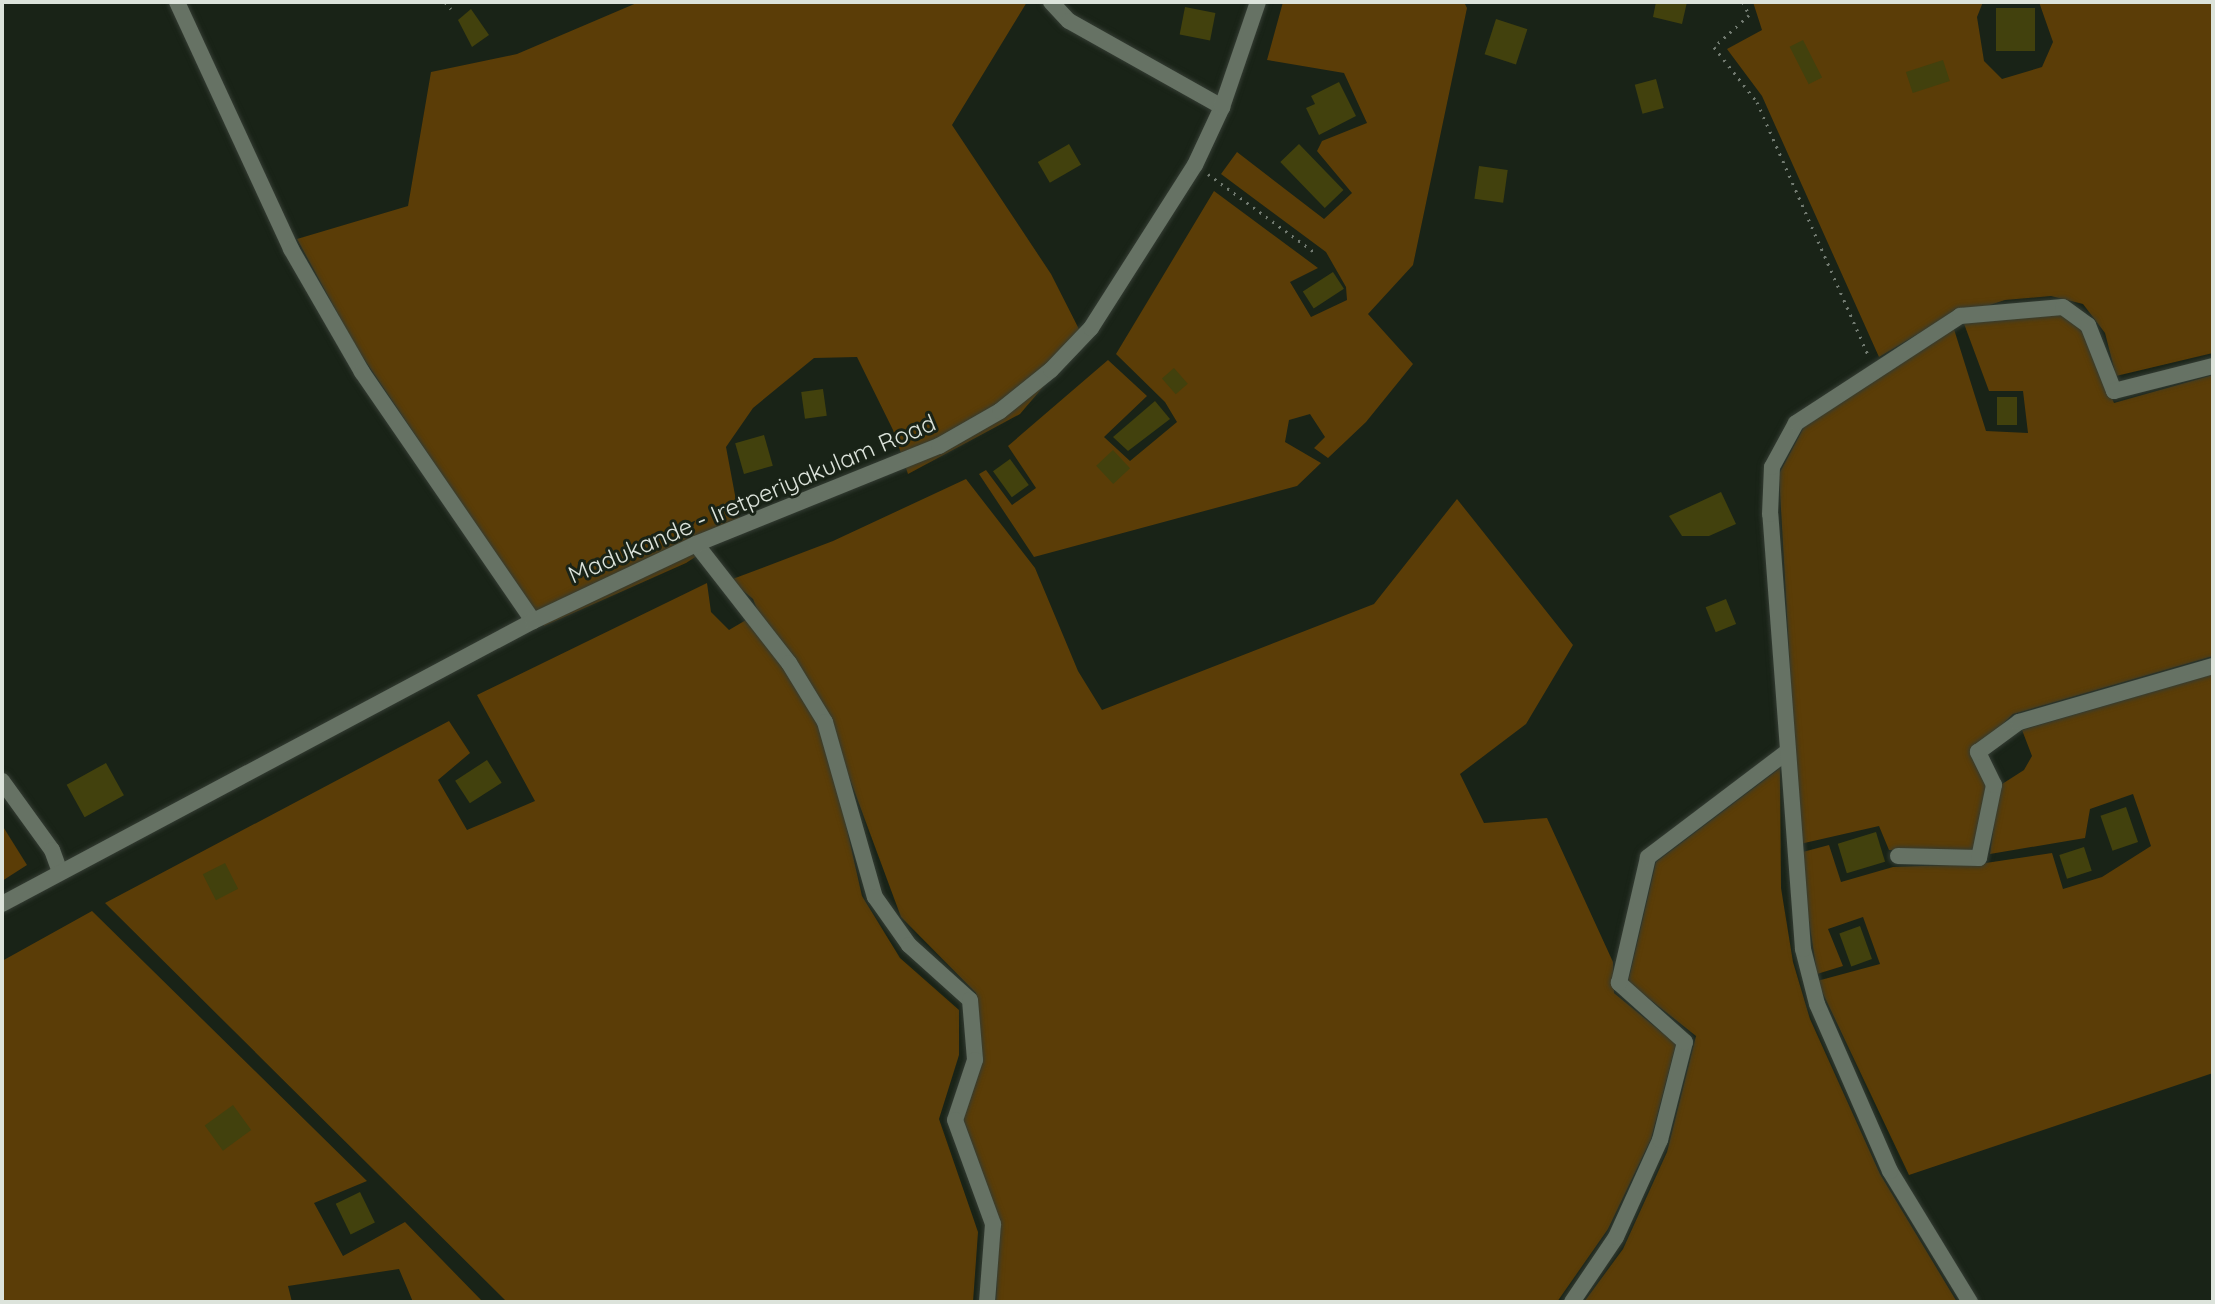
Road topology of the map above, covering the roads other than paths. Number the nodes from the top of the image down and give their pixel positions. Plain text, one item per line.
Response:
1 (177, 2) edge
2 (1051, 2) edge
3 (1258, 2) edge
4 (1222, 107) junction
5 (2213, 366) edge
6 (696, 544) junction
7 (533, 621) junction
8 (2213, 666) edge
9 (1787, 752) junction
10 (2, 781) edge
11 (1898, 856) dead end
12 (60, 872) junction
13 (2, 904) edge
14 (987, 1302) edge
15 (1572, 1302) edge
16 (1970, 1302) edge

1 - 7 street
2 - 4 street
3 - 4 street, Madukande - Iretperiyakulam Road
4 - 6 street, Madukande - Iretperiyakulam Road
5 - 9 street
6 - 7 street, Madukande - Iretperiyakulam Road
6 - 14 street
7 - 12 street, Madukande - Iretperiyakulam Road
8 - 11 street
9 - 15 street
9 - 16 street
10 - 12 street
12 - 13 street, Madukande - Iretperiyakulam Road

